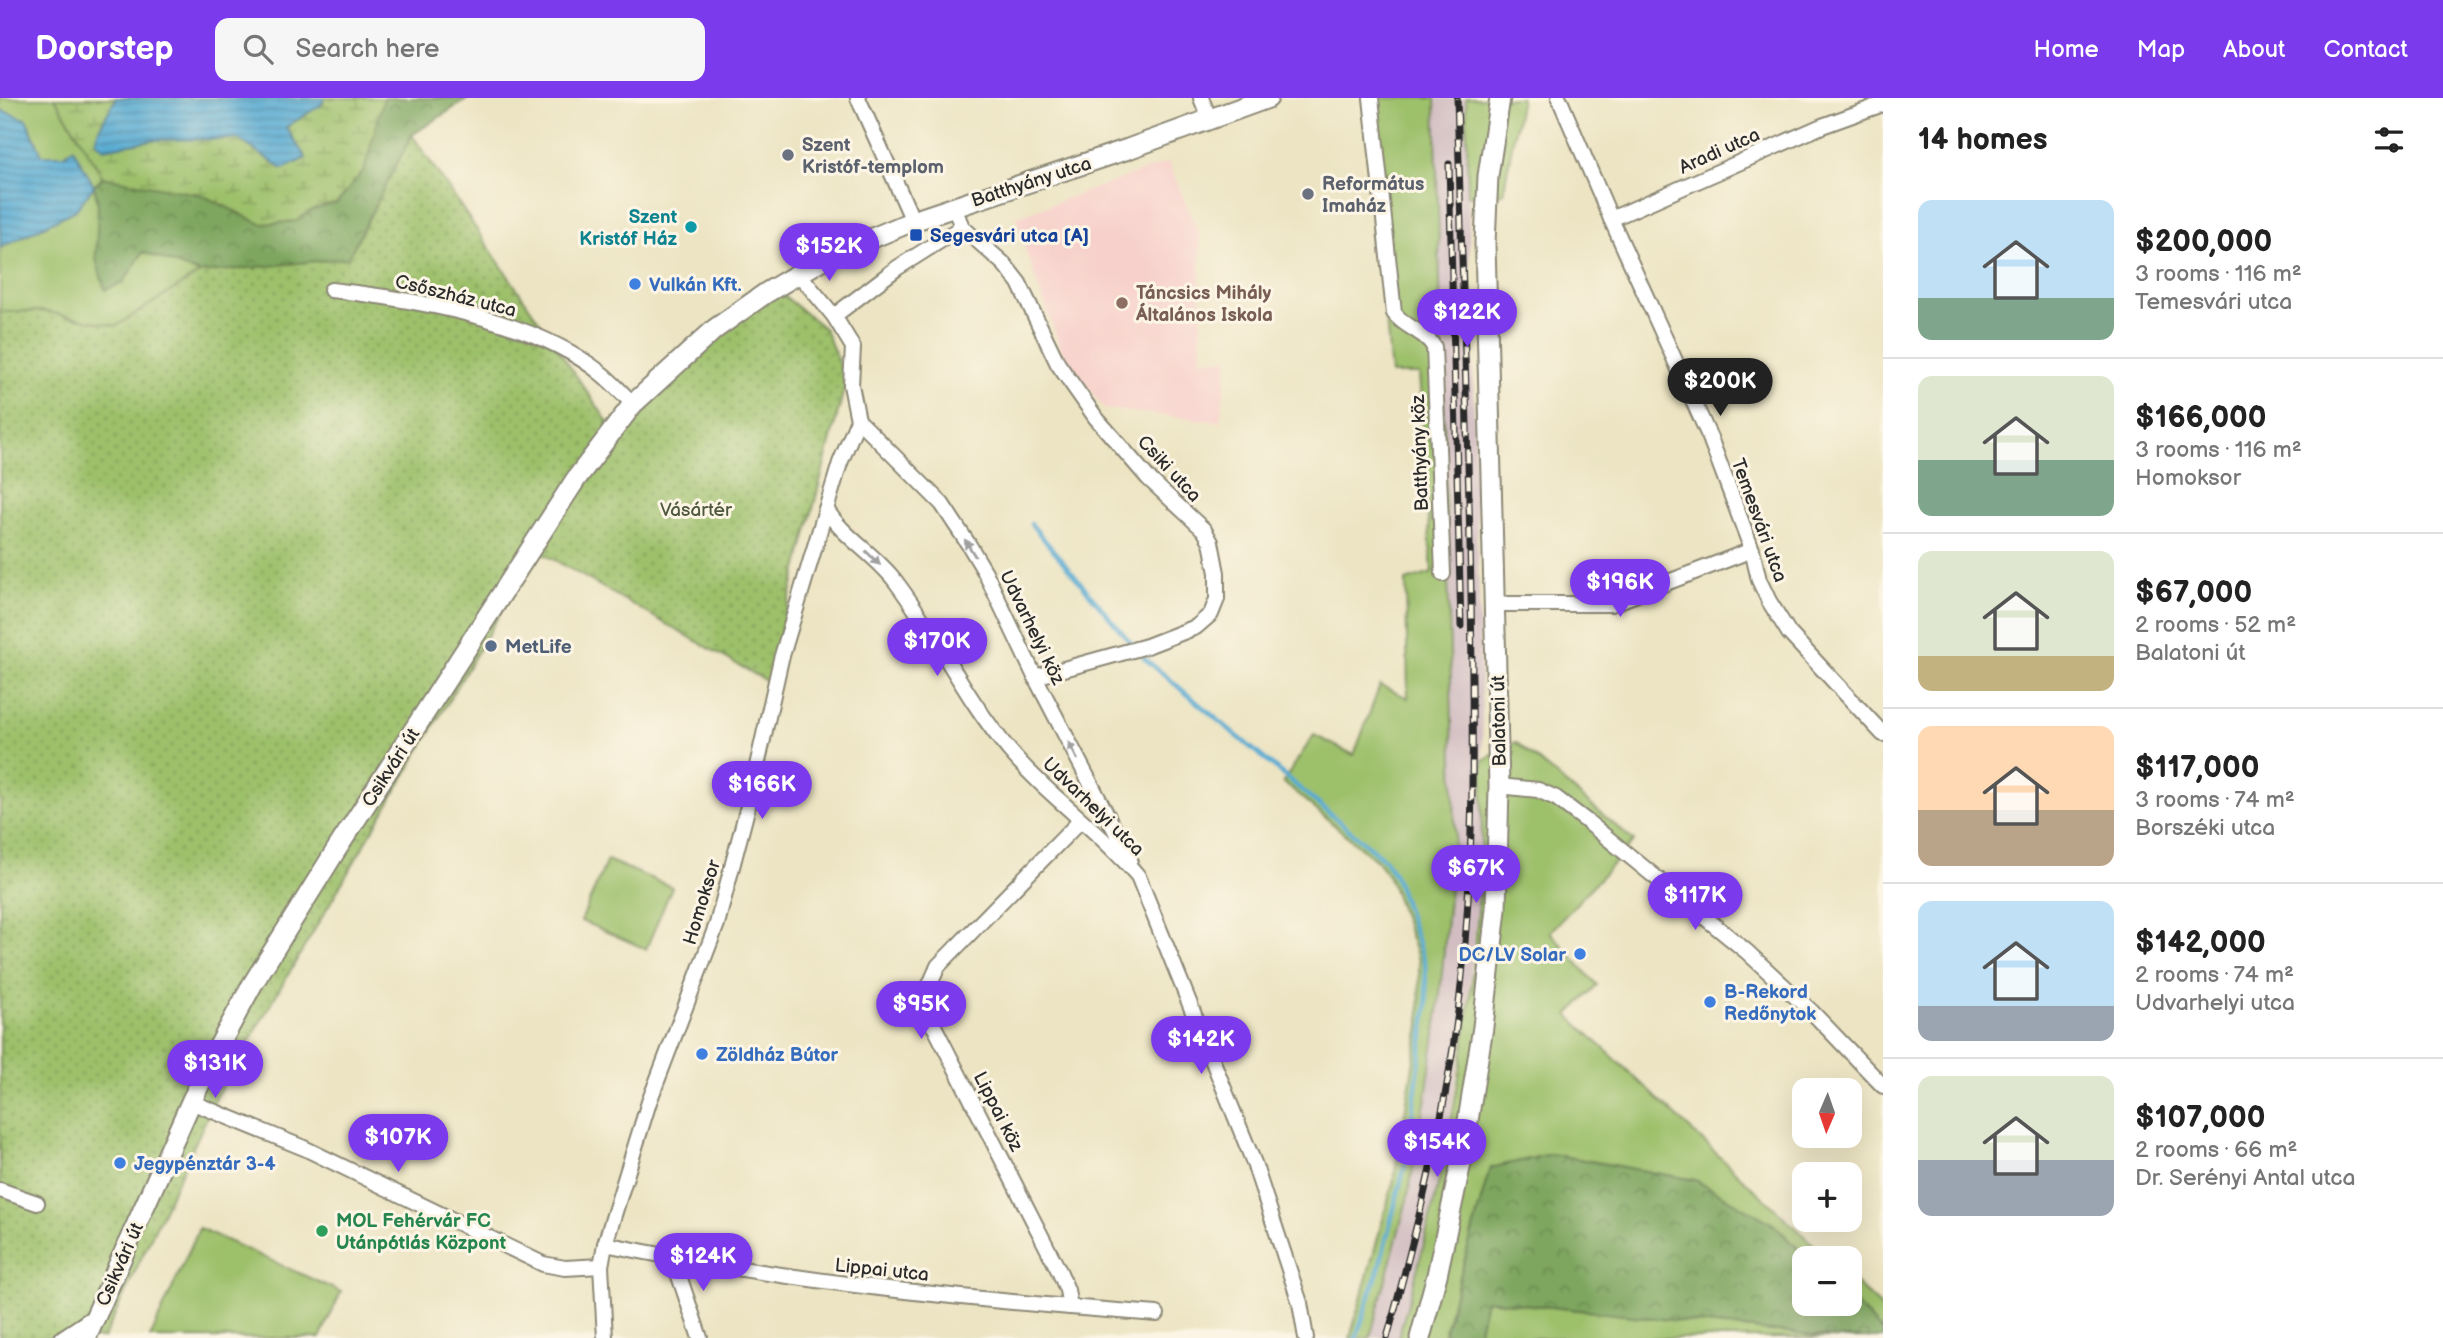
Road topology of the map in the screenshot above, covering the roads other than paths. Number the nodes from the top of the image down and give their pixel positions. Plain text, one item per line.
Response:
1 (858, 98) edge
2 (1201, 98) edge
3 (1268, 98) edge
4 (1371, 98) edge
5 (1500, 98) edge
6 (1559, 98) edge
7 (1883, 104) edge
8 (1210, 120) junction
9 (954, 207) junction
10 (1611, 219) junction
11 (913, 220) junction
12 (962, 228) junction
13 (797, 273) junction
14 (331, 290) dead end
15 (834, 316) junction
16 (633, 404) junction
17 (858, 420) junction
18 (826, 509) junction
19 (1752, 550) junction
20 (1443, 574) dead end
21 (1495, 604) junction
22 (1035, 677) junction
23 (1883, 734) edge
24 (1499, 786) junction
25 (1080, 821) junction
26 (1138, 876) junction
27 (1883, 1086) edge
28 (191, 1102) junction
29 (0, 1190) edge
30 (37, 1203) dead end
31 (605, 1244) junction
32 (673, 1258) junction
33 (601, 1266) junction
34 (1070, 1307) junction
35 (1157, 1314) dead end
36 (96, 1316) junction
37 (62, 1338) edge
38 (86, 1338) edge
39 (605, 1338) edge
40 (700, 1338) edge
41 (1306, 1338) edge
42 (1420, 1338) edge

1 - 11 street
2 - 8 street
3 - 8 street, Batthyány utca
4 - 20 street, Batthyány köz
5 - 21 street, Balatoni út
6 - 10 street, Temesvári utca
7 - 10 street, Aradi utca
8 - 9 street, Batthyány utca
9 - 11 street, Batthyány utca
9 - 12 street, Csiki utca
10 - 19 street, Temesvári utca
11 - 13 street, Batthyány utca
12 - 15 street
12 - 22 street, Csiki utca
13 - 15 street
13 - 16 street, Csikvári út
14 - 16 street, Csőszház utca
15 - 17 street
16 - 28 street, Csikvári út
17 - 18 street, Homoksor
22 -> 17 street, Udvarhelyi köz
18 -> 25 street, Udvarhelyi utca
18 - 31 street, Homoksor
19 - 21 street
19 - 23 street, Temesvári utca
21 - 24 street, Balatoni út
26 -> 22 street, Udvarhelyi köz
24 - 27 street
24 - 42 street, Balatoni út
25 - 26 street, Udvarhelyi utca
25 - 34 street, Lippai köz
26 - 41 street, Udvarhelyi utca
28 - 33 street
28 - 36 street, Csikvári út
29 - 30 street
31 - 32 street, Lippai utca
31 - 33 street, Homoksor
32 - 34 street, Lippai utca
32 - 40 street
33 - 39 street, Homoksor
34 - 35 street, Lippai utca
36 - 37 street
36 - 38 street, Csikvári út

